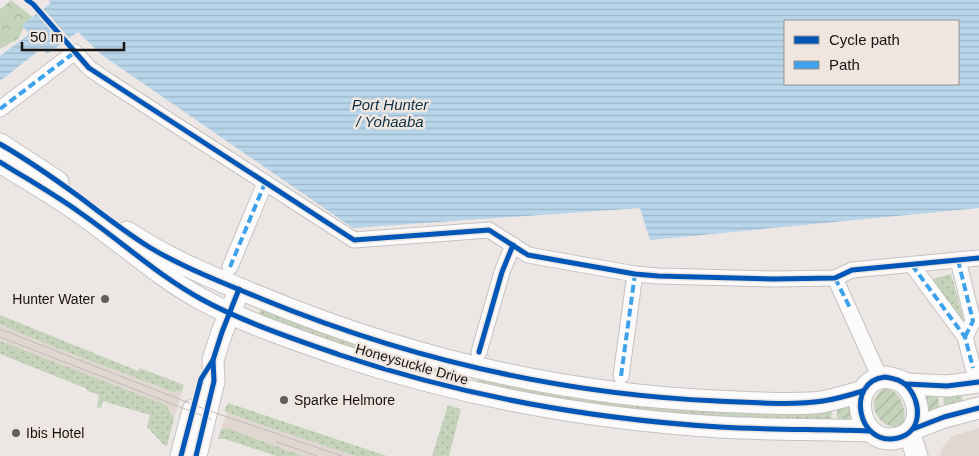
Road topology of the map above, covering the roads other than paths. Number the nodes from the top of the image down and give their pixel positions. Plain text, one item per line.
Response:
1 (0, 109) edge
2 (0, 144) edge
3 (0, 162) edge
4 (265, 183) junction
5 (512, 245) junction
6 (979, 258) edge
7 (958, 260) junction
8 (912, 265) junction
9 (230, 267) dead end
10 (635, 274) junction
11 (836, 278) junction
12 (239, 289) junction
13 (229, 312) junction
14 (965, 337) junction
15 (479, 352) dead end
16 (213, 360) junction
17 (976, 375) edge
18 (622, 376) dead end
19 (872, 384) junction
20 (906, 384) junction
21 (979, 408) edge
22 (911, 431) junction
23 (875, 434) junction
24 (181, 456) edge
25 (196, 456) edge
26 (895, 456) edge
27 (917, 456) edge

1 - 4 street
2 - 12 main road, Honeysuckle Drive
3 - 13 main road, Honeysuckle Drive
4 - 5 street
4 - 9 street
5 - 10 street
5 - 15 street
6 - 7 street
7 - 8 street
7 - 14 street
8 - 11 street
8 - 14 street
10 - 11 street
10 - 18 street
11 - 19 street
12 - 13 main road
12 - 19 main road, Honeysuckle Drive
13 - 16 main road
13 - 23 main road, Honeysuckle Drive
14 - 17 street
16 - 24 main road
16 - 25 main road
17 - 20 main road
19 - 20 main road
19 - 23 main road
20 - 22 main road
21 - 22 main road
22 - 23 main road
22 - 27 main road
23 - 26 main road

